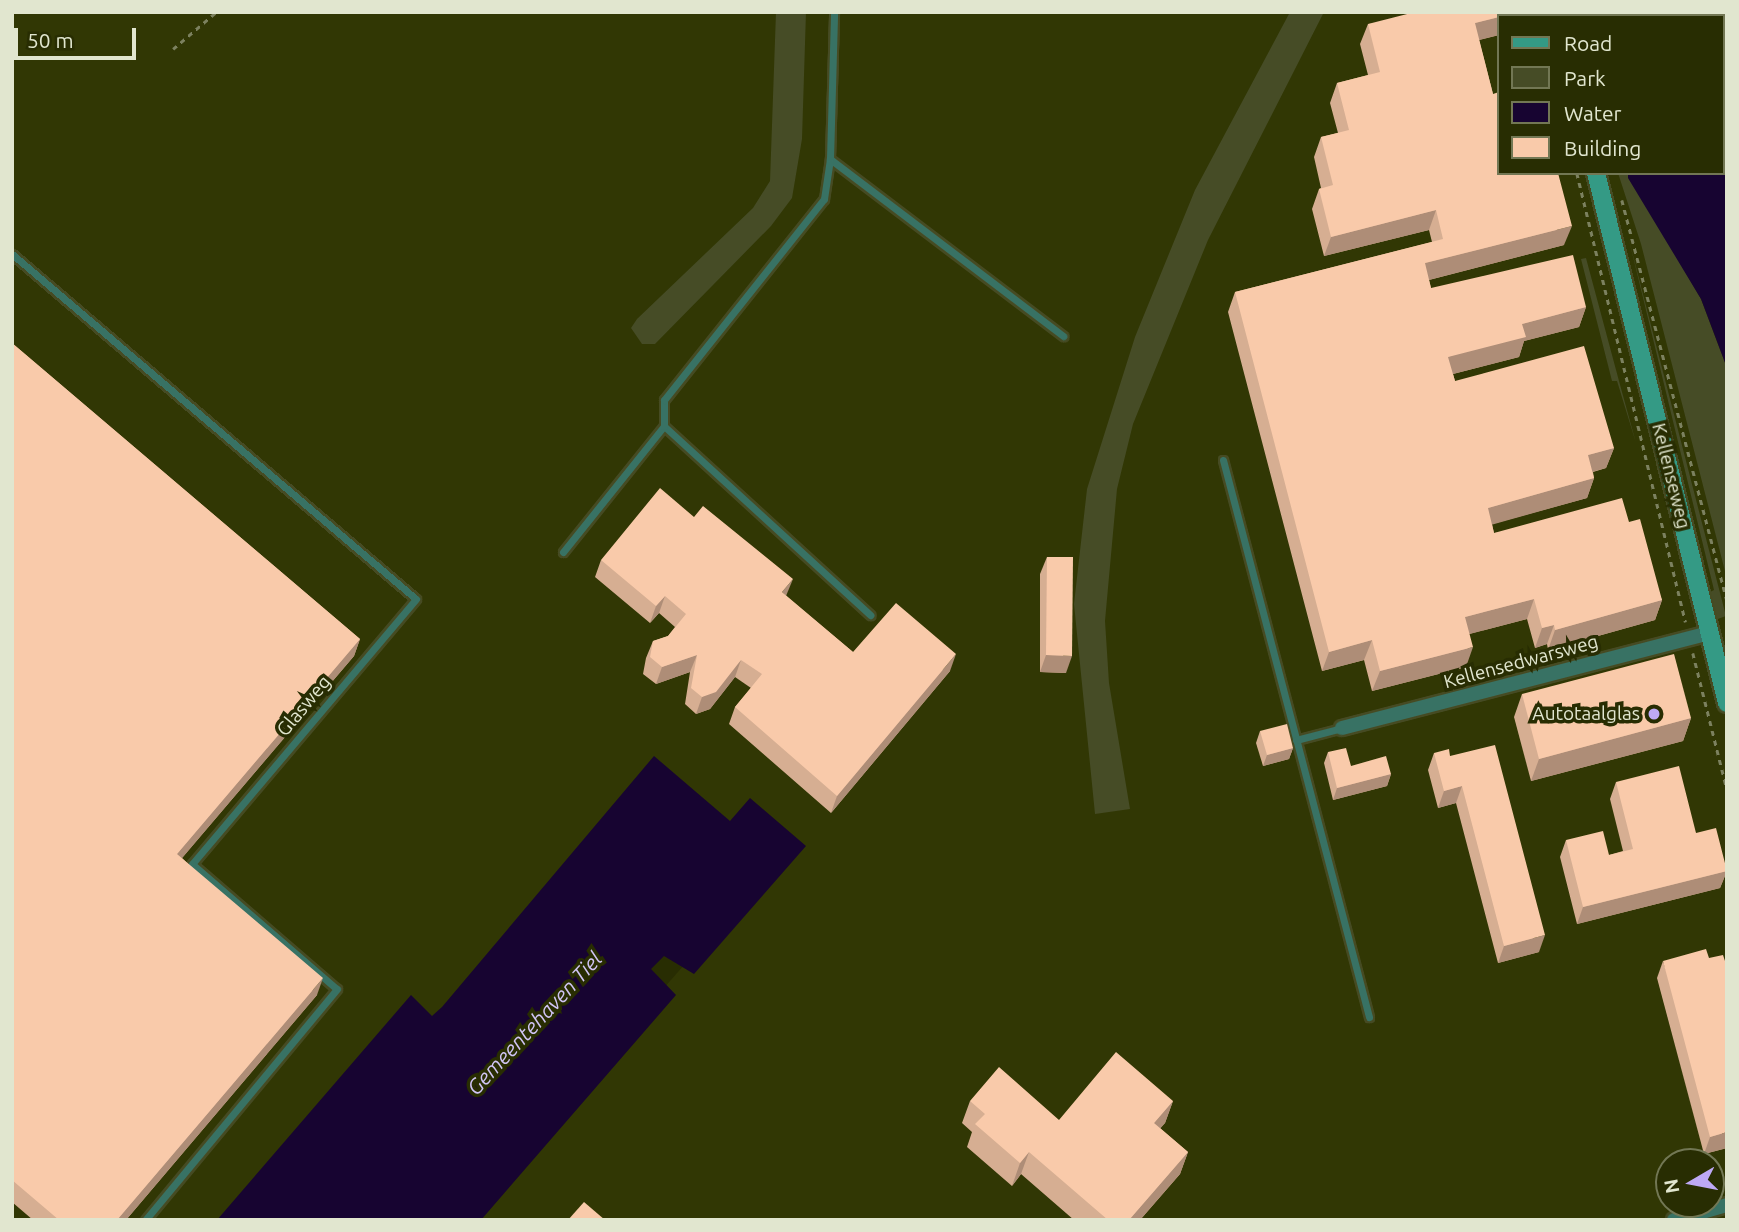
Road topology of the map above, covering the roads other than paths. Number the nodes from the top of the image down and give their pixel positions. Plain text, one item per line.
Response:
1 (834, 12) edge
2 (830, 159) junction
3 (1596, 175) edge
4 (12, 254) edge
5 (1063, 336) dead end
6 (664, 426) junction
7 (1223, 460) dead end
8 (563, 552) dead end
9 (870, 615) dead end
10 (1710, 633) junction
11 (1727, 703) edge
12 (1342, 728) joint
13 (1296, 740) junction
14 (1369, 1017) dead end
15 (1727, 1205) edge
16 (145, 1220) edge
17 (1674, 1220) edge

1 - 2 lane
2 - 5 lane
2 - 6 lane
3 - 10 main road, Kellenseweg
4 - 16 lane, Glasweg
6 - 8 lane
6 - 9 lane
7 - 13 lane
10 - 11 main road, Kellenseweg
10 - 12 street, Kellensedwarsweg
12 - 13 lane
13 - 14 lane
15 - 17 street

